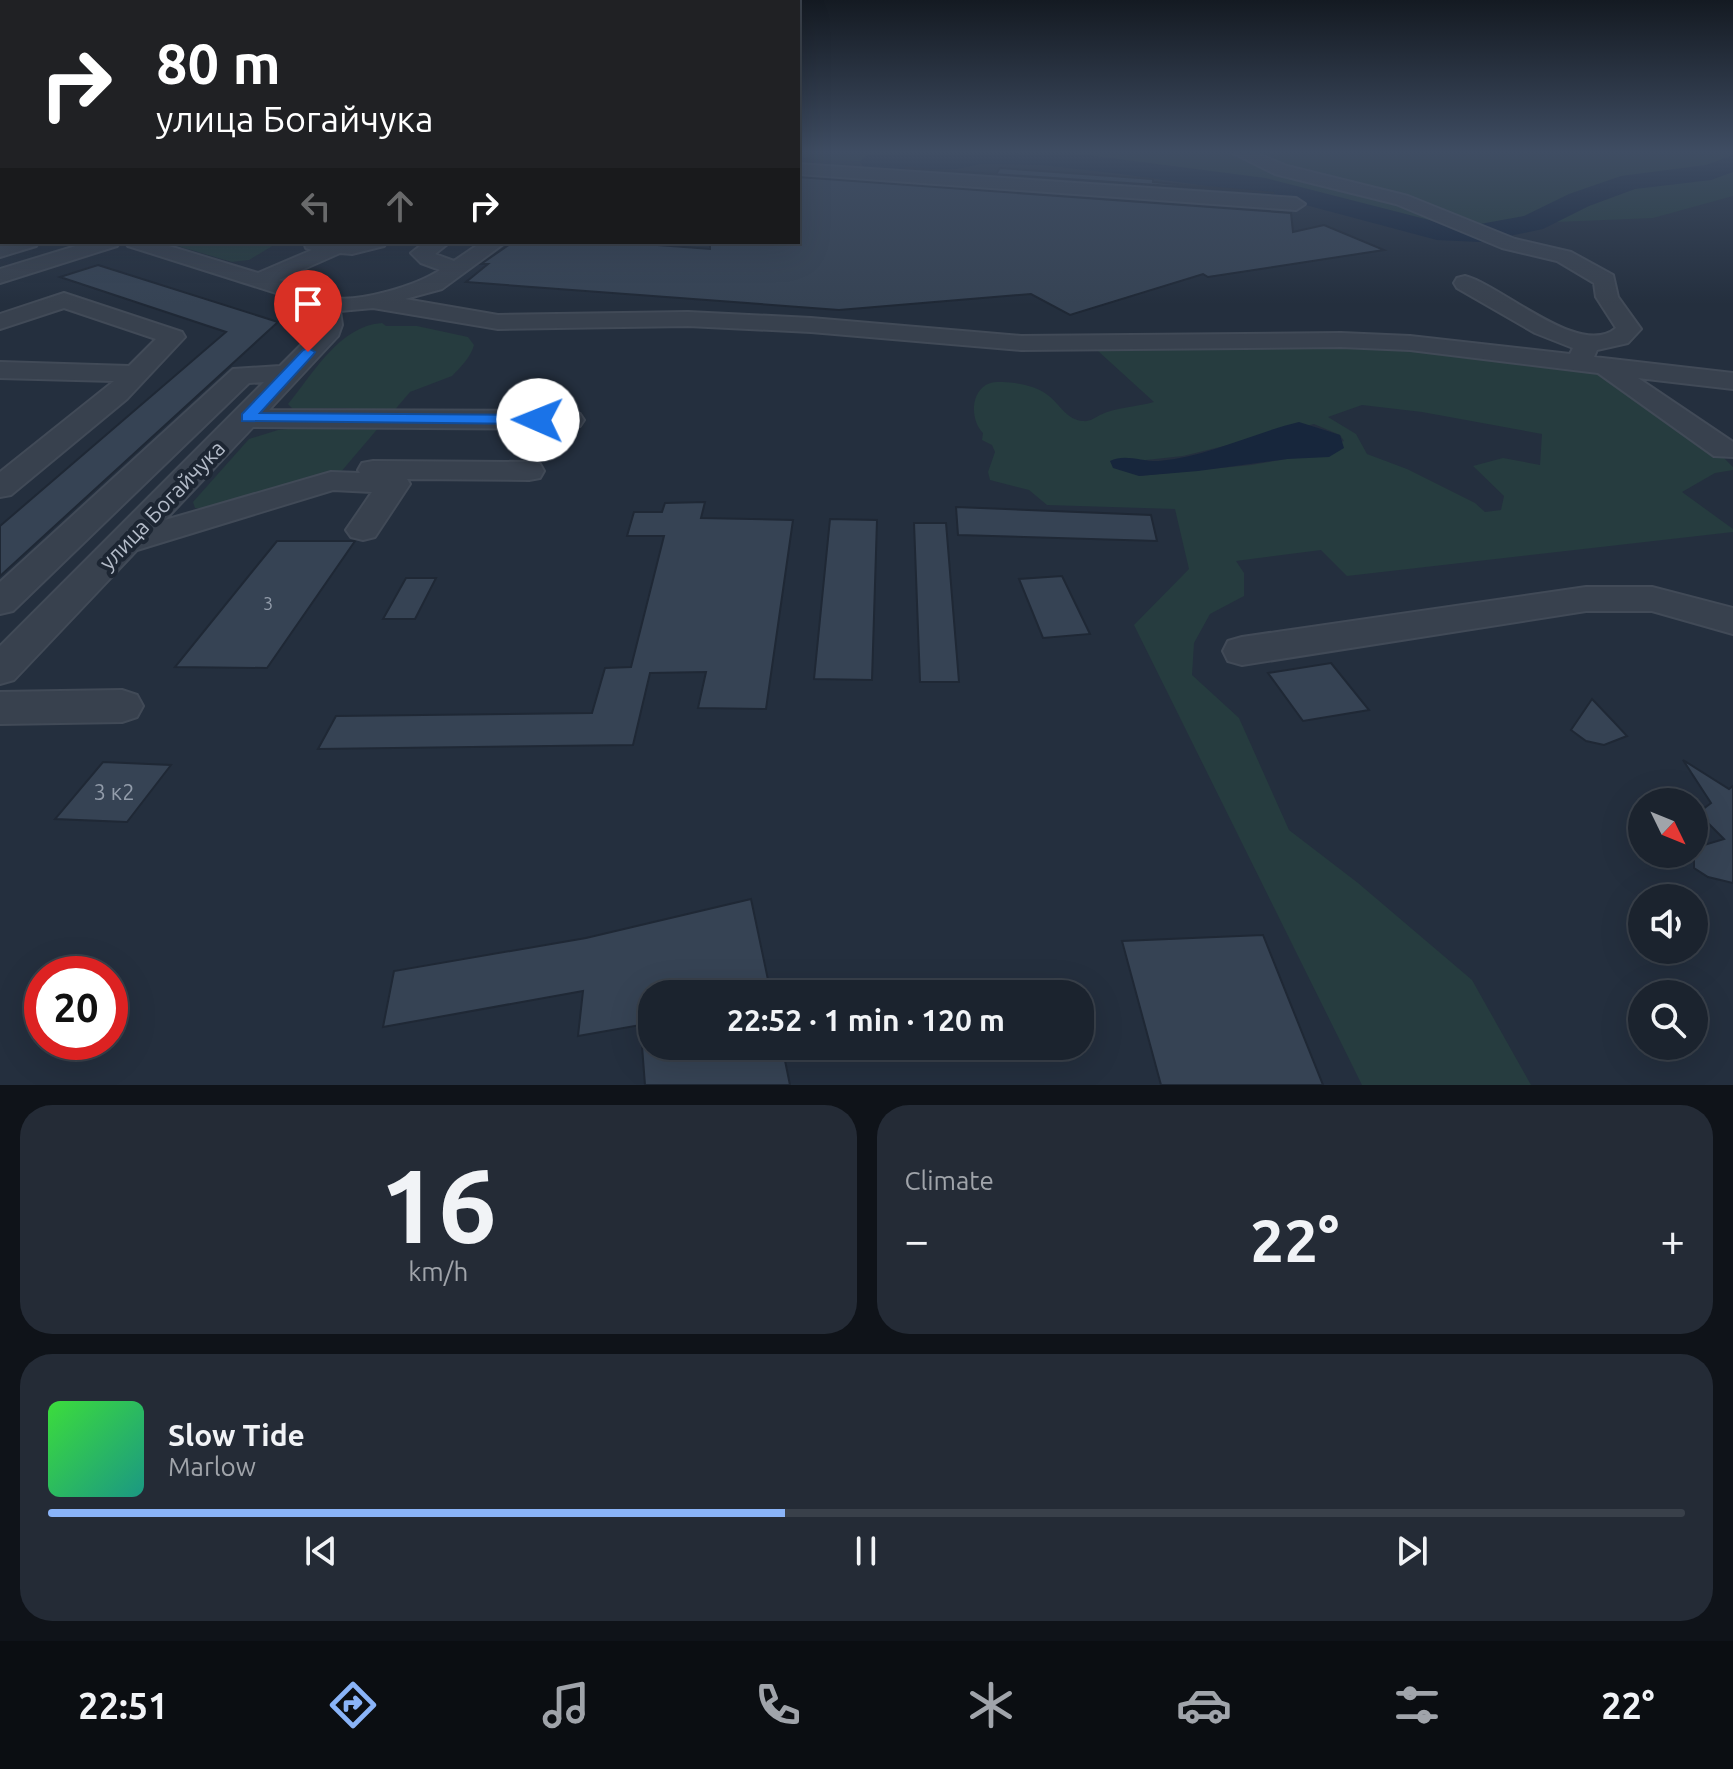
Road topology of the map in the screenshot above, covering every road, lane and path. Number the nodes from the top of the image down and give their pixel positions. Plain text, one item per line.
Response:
1 (1277, 203) edge
2 (1408, 203) edge
3 (1296, 204) dead end
4 (23, 244) edge
5 (104, 244) edge
6 (141, 244) edge
7 (297, 244) edge
8 (313, 244) edge
9 (373, 244) edge
10 (437, 244) edge
11 (493, 244) edge
12 (334, 248) junction
13 (0, 251) edge
14 (459, 269) junction
15 (229, 271) junction
16 (0, 276) edge
17 (260, 280) junction
18 (1465, 283) dead end
19 (373, 301) junction
20 (327, 305) junction
21 (0, 322) edge
22 (1590, 358) junction
23 (0, 370) edge
24 (134, 374) junction
25 (288, 374) junction
26 (1733, 381) edge
27 (247, 418) junction
28 (570, 420) dead end
29 (403, 430) junction
30 (1725, 450) dead end
31 (533, 457) dead end
32 (0, 488) edge
33 (363, 530) dead end
34 (126, 543) junction
35 (0, 602) edge
36 (1733, 621) edge
37 (1242, 651) dead end
38 (0, 670) edge
39 (122, 706) dead end
40 (0, 708) edge

1 - 3 street
2 - 22 street
4 - 13 street
5 - 16 street
6 - 15 street
7 - 15 street
8 - 12 street
9 - 12 street
10 - 14 street
11 - 14 street
12 - 17 street
14 - 19 street
15 - 17 street
17 - 20 street
18 - 22 street
19 - 20 street
19 - 22 street
20 - 25 street, улица Богайчука
21 - 24 street
22 - 26 street
22 - 30 street
23 - 24 street
24 - 32 street
25 - 27 street, улица Богайчука
25 - 35 street
27 - 29 street
27 - 34 street, улица Богайчука
28 - 29 street
29 - 31 street
33 - 34 street
34 - 38 street, улица Богайчука
36 - 37 street
39 - 40 street

